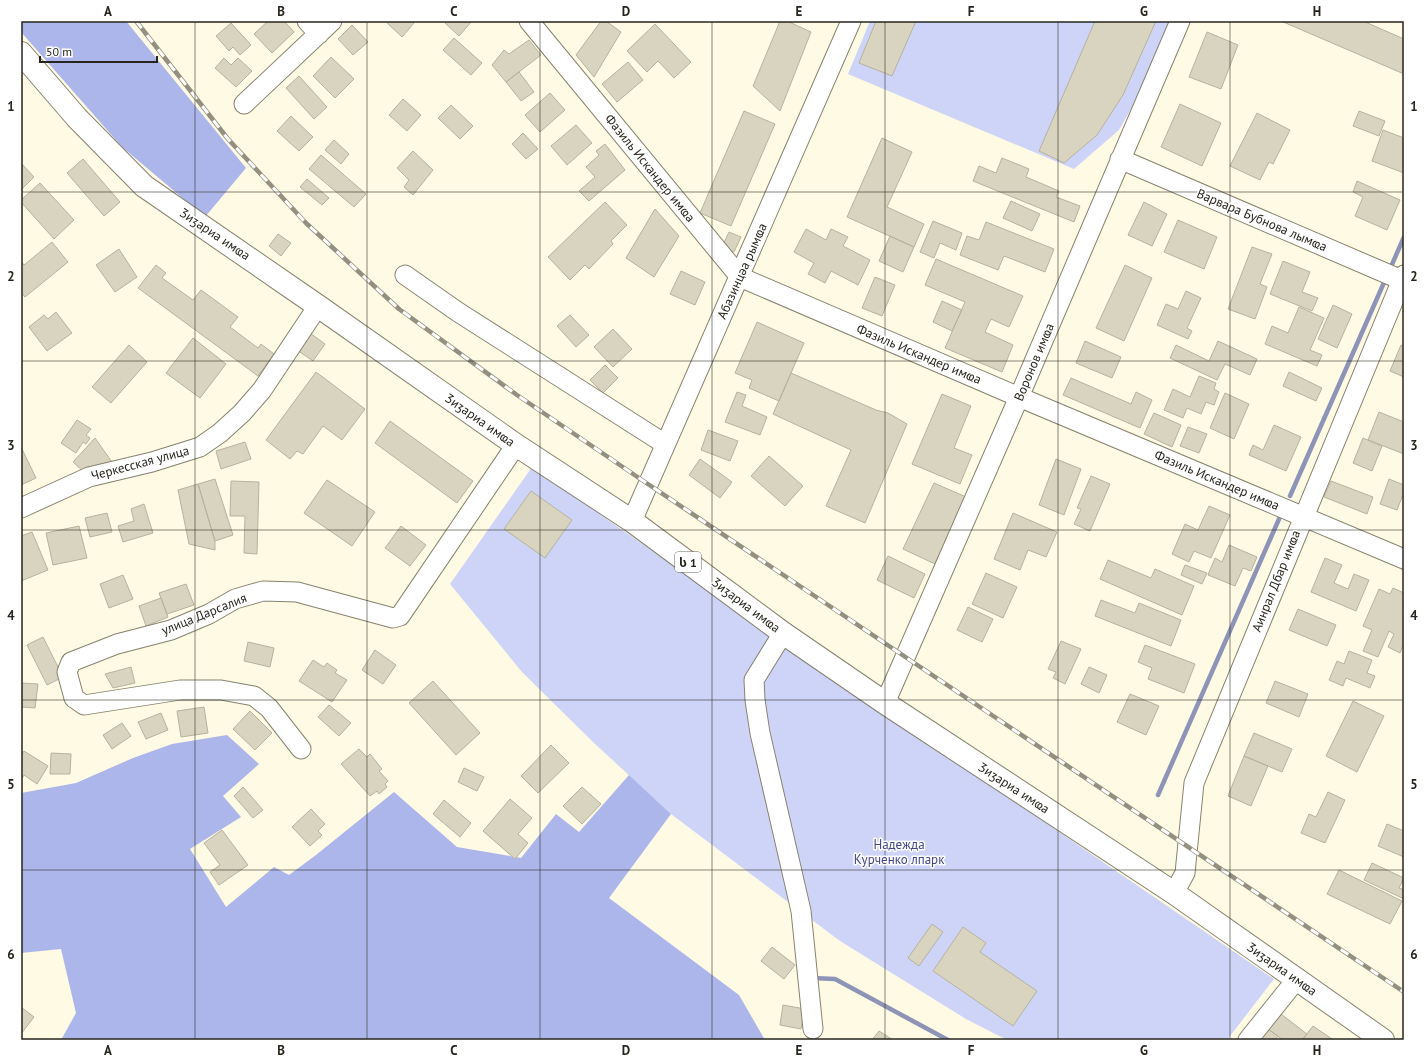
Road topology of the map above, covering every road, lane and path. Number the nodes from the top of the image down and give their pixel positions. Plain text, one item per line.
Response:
1 (332, 21) edge
2 (529, 21) edge
3 (852, 21) edge
4 (1180, 21) edge
5 (313, 28) edge
6 (21, 53) edge
7 (244, 104) dead end
8 (1120, 159) junction
9 (406, 275) dead end
10 (740, 277) junction
11 (1403, 278) edge
12 (318, 306) junction
13 (1019, 398) junction
14 (665, 444) junction
15 (516, 445) junction
16 (21, 508) edge
17 (1303, 515) junction
18 (632, 521) junction
19 (1404, 559) edge
20 (783, 633) junction
21 (885, 703) junction
22 (301, 749) dead end
23 (1174, 893) junction
24 (1296, 980) junction
25 (813, 1028) dead end
26 (1248, 1040) edge
27 (1383, 1040) edge

1 - 5 street
2 - 10 street, Фазиль Искандер имҩа
3 - 10 street, Абазинцәа рымҩа
4 - 8 street, Воронов имҩа
5 - 7 street
6 - 12 highway, Ӡиӡариа имҩа / ს 1
8 - 11 street, Варвара Бубнова лымҩа
8 - 13 street, Воронов имҩа
9 - 14 street
10 - 13 street, Фазиль Искандер имҩа
10 - 14 street, Абазинцәа рымҩа
11 - 17 street, Аинрал Дбар имҩа
12 - 15 highway, Ӡиӡариа имҩа / ს 1
12 - 16 street, Черкесская улица
13 - 17 street, Фазиль Искандер имҩа
13 - 21 street, Воронов имҩа
14 - 18 street, Абазинцәа рымҩа
15 - 18 highway, Ӡиӡариа имҩа / ს 1
15 - 22 street, улица Дарсалия
17 - 19 street, Фазиль Искандер имҩа
17 - 23 street, Аинрал Дбар имҩа
18 - 20 highway, Ӡиӡариа имҩа / ს 1
20 - 21 highway, Ӡиӡариа имҩа / ს 1
20 - 25 street
21 - 23 highway, Ӡиӡариа имҩа / ს 1
23 - 24 highway, Ӡиӡариа имҩа / ს 1
24 - 26 street
24 - 27 highway, Ӡиӡариа имҩа / ს 1

